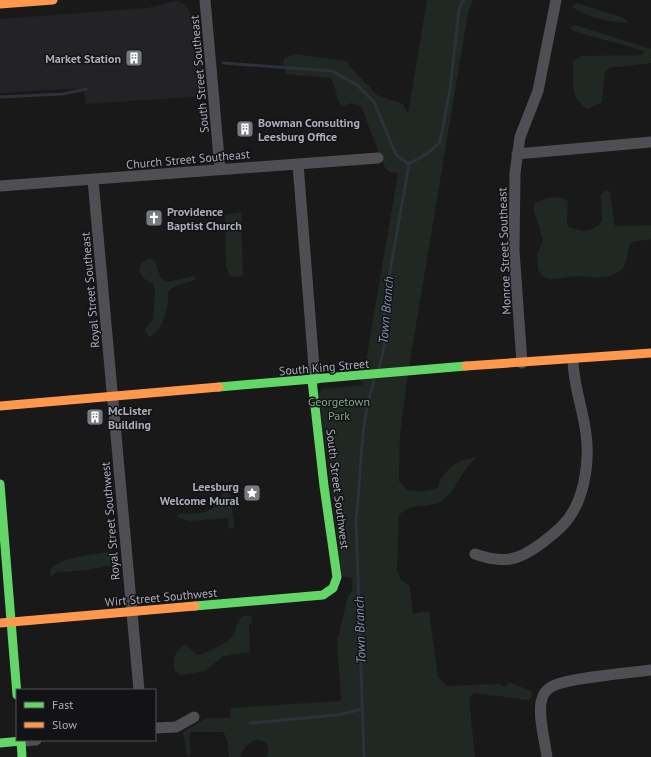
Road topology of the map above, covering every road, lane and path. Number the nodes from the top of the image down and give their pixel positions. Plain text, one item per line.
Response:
1 (52, 0) edge
2 (205, 0) edge
3 (556, 0) edge
4 (0, 4) edge
5 (651, 142) edge
6 (517, 154) junction
7 (378, 158) dead end
8 (298, 164) junction
9 (220, 169) junction
10 (93, 180) junction
11 (0, 186) edge
12 (651, 353) edge
13 (573, 359) junction
14 (522, 362) junction
15 (313, 380) junction
16 (112, 397) junction
17 (0, 406) edge
18 (0, 484) edge
19 (475, 554) dead end
20 (323, 595) joint
21 (131, 612) junction
22 (11, 623) junction
23 (0, 624) edge
24 (651, 670) edge
25 (16, 689) edge
26 (139, 689) edge
27 (194, 717) dead end
28 (156, 728) edge
29 (21, 741) edge
30 (0, 743) edge
31 (22, 757) edge
32 (547, 757) edge

1 - 4 main road
2 - 9 street, South Street Southeast
3 - 6 street, Monroe Street Southeast
5 - 6 street
6 - 14 street, Monroe Street Southeast
7 - 8 street, Church Street Southeast
8 - 9 street, Church Street Southeast
8 - 15 street, South Street Southwest
9 - 10 street, Church Street Southeast
10 - 11 street, Church Street Southeast
10 - 16 street, Royal Street Southeast
12 - 13 main road, South King Street
13 - 14 main road, South King Street
13 - 19 street
14 - 15 main road, South King Street
15 - 16 main road, South King Street
15 - 20 main road, South Street Southwest
16 - 17 main road, South King Street
16 - 21 street, Royal Street Southwest
18 - 22 main road
20 - 21 main road, Wirt Street Southwest
21 - 22 main road, Wirt Street Southwest
21 - 26 street, Royal Street Southwest
22 - 23 main road, Wirt Street Southwest
22 - 25 main road
24 - 32 street
27 - 28 street
29 - 30 main road
29 - 31 main road

